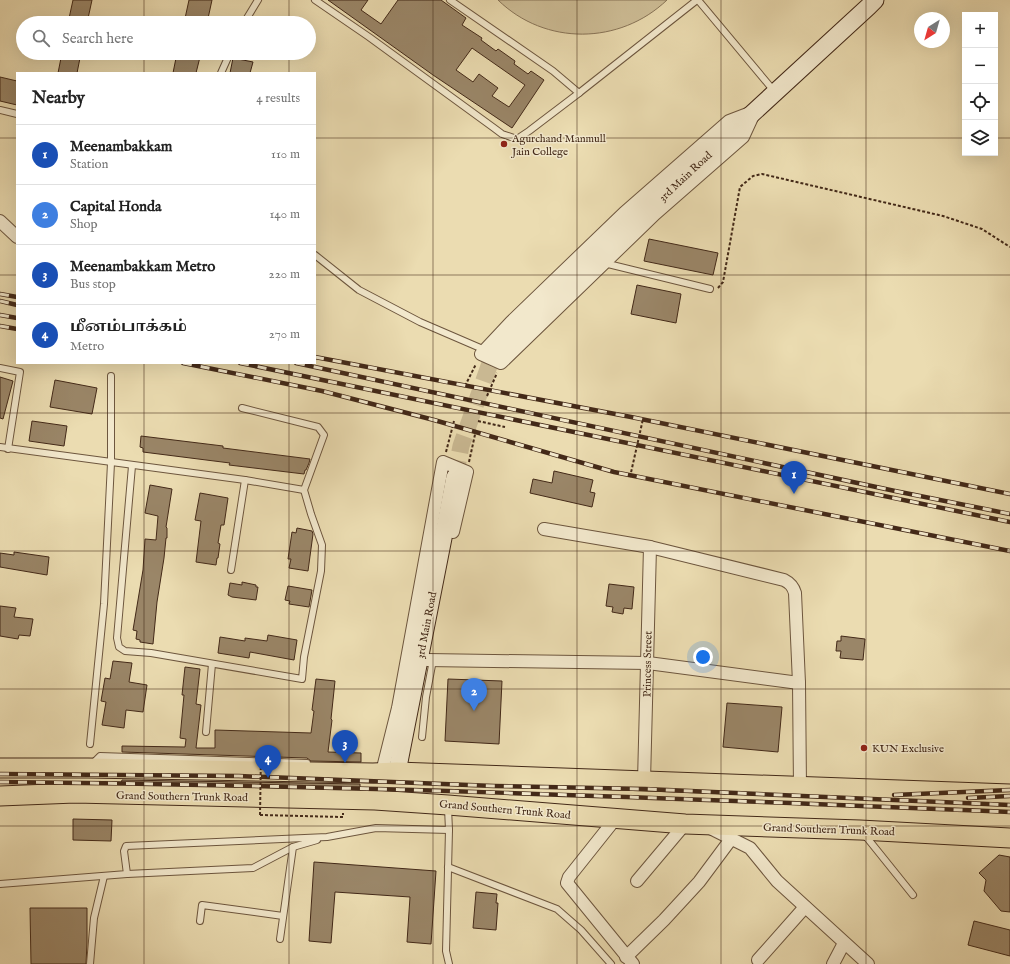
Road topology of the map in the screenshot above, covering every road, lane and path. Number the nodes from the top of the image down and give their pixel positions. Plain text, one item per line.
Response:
1 (258, 0) edge
2 (315, 0) edge
3 (450, 0) edge
4 (698, 0) edge
5 (868, 2) edge
6 (248, 16) edge
7 (227, 60) edge
8 (221, 72) edge
9 (775, 92) junction
10 (580, 93) junction
11 (0, 110) edge
12 (755, 111) junction
13 (16, 114) edge
14 (0, 221) edge
15 (16, 236) edge
16 (1010, 247) edge
17 (316, 256) edge
18 (604, 263) junction
19 (710, 289) joint
20 (491, 355) junction
21 (0, 368) edge
22 (111, 376) dead end
23 (465, 386) dead end
24 (487, 396) dead end
25 (242, 408) dead end
26 (644, 419) dead end
27 (454, 421) dead end
28 (478, 422) dead end
29 (506, 427) dead end
30 (476, 430) dead end
31 (0, 447) edge
32 (8, 448) junction
33 (444, 460) junction
34 (112, 463) junction
35 (132, 466) junction
36 (463, 472) junction
37 (630, 477) dead end
38 (244, 480) junction
39 (304, 490) junction
40 (544, 529) dead end
41 (650, 547) junction
42 (231, 570) dead end
43 (430, 660) junction
44 (212, 664) junction
45 (648, 664) junction
46 (800, 683) junction
47 (206, 732) dead end
48 (422, 737) dead end
49 (90, 744) dead end
50 (261, 753) dead end
51 (316, 763) dead end
52 (354, 765) dead end
53 (0, 768) edge
54 (88, 768) junction
55 (389, 772) junction
56 (644, 781) junction
57 (800, 787) junction
58 (75, 793) junction
59 (1010, 794) edge
60 (0, 796) edge
61 (113, 801) dead end
62 (448, 804) junction
63 (343, 817) dead end
64 (616, 818) junction
65 (686, 824) junction
66 (704, 824) junction
67 (449, 830) junction
68 (860, 830) junction
69 (327, 837) junction
70 (1010, 838) edge
71 (731, 839) junction
72 (293, 847) junction
73 (448, 867) junction
74 (127, 874) junction
75 (104, 876) junction
76 (637, 881) dead end
77 (0, 884) edge
78 (912, 894) dead end
79 (805, 907) junction
80 (283, 916) junction
81 (200, 921) dead end
82 (280, 939) dead end
83 (844, 943) junction
84 (630, 960) edge
85 (758, 960) dead end
86 (90, 964) edge
87 (449, 964) edge
88 (611, 964) edge
89 (833, 964) edge
90 (868, 964) edge

1 - 6 lane
2 - 10 lane
3 - 10 lane
4 - 9 lane
4 - 10 lane
5 - 9 street, 3rd Main Road
7 - 8 lane
9 - 12 street, 3rd Main Road
11 - 13 lane
12 - 18 street
12 - 20 street, 3rd Main Road
14 - 15 street
16 - 19 path
17 - 20 lane
18 - 19 lane
18 - 20 street
20 - 23 path
20 - 24 path
21 - 32 lane
22 - 34 lane
25 - 39 lane
26 - 37 path, bridge
27 - 33 path
28 - 29 path
30 - 36 path
31 - 32 lane
32 - 34 lane
33 - 36 street
33 - 55 street
34 - 35 lane
34 - 49 lane
35 - 38 lane
35 - 44 lane
36 - 43 street
36 - 55 street, 3rd Main Road
38 - 39 lane
38 - 42 lane
39 - 44 lane
40 - 41 street
41 - 45 street, Princess Street
41 - 46 street
43 - 45 street
43 - 48 lane
43 - 55 street
44 - 47 lane
45 - 46 street
45 - 56 street, Princess Street
46 - 57 street
50 - 63 path, bridge
51 - 54 lane
52 - 55 lane
53 - 54 main road
54 - 55 main road
55 - 56 main road
56 - 57 main road
57 - 59 main road
58 - 60 main road, Grand Southern Trunk Road
58 - 61 lane
58 - 62 main road, Grand Southern Trunk Road
62 - 64 main road, Grand Southern Trunk Road
62 - 67 lane
64 - 65 main road, Grand Southern Trunk Road
64 - 84 street
65 - 66 main road, Grand Southern Trunk Road
65 - 76 street
66 - 68 main road, Grand Southern Trunk Road
66 - 71 street
67 - 69 lane
67 - 73 lane
68 - 70 main road, Grand Southern Trunk Road
68 - 78 lane
69 - 72 lane
69 - 74 lane
71 - 79 street
71 - 84 street
72 - 74 lane
72 - 80 lane
73 - 87 lane
73 - 88 lane
74 - 75 lane
75 - 77 lane
75 - 86 lane
79 - 83 street
79 - 85 street
80 - 81 lane
80 - 82 lane
83 - 89 street
83 - 90 street

